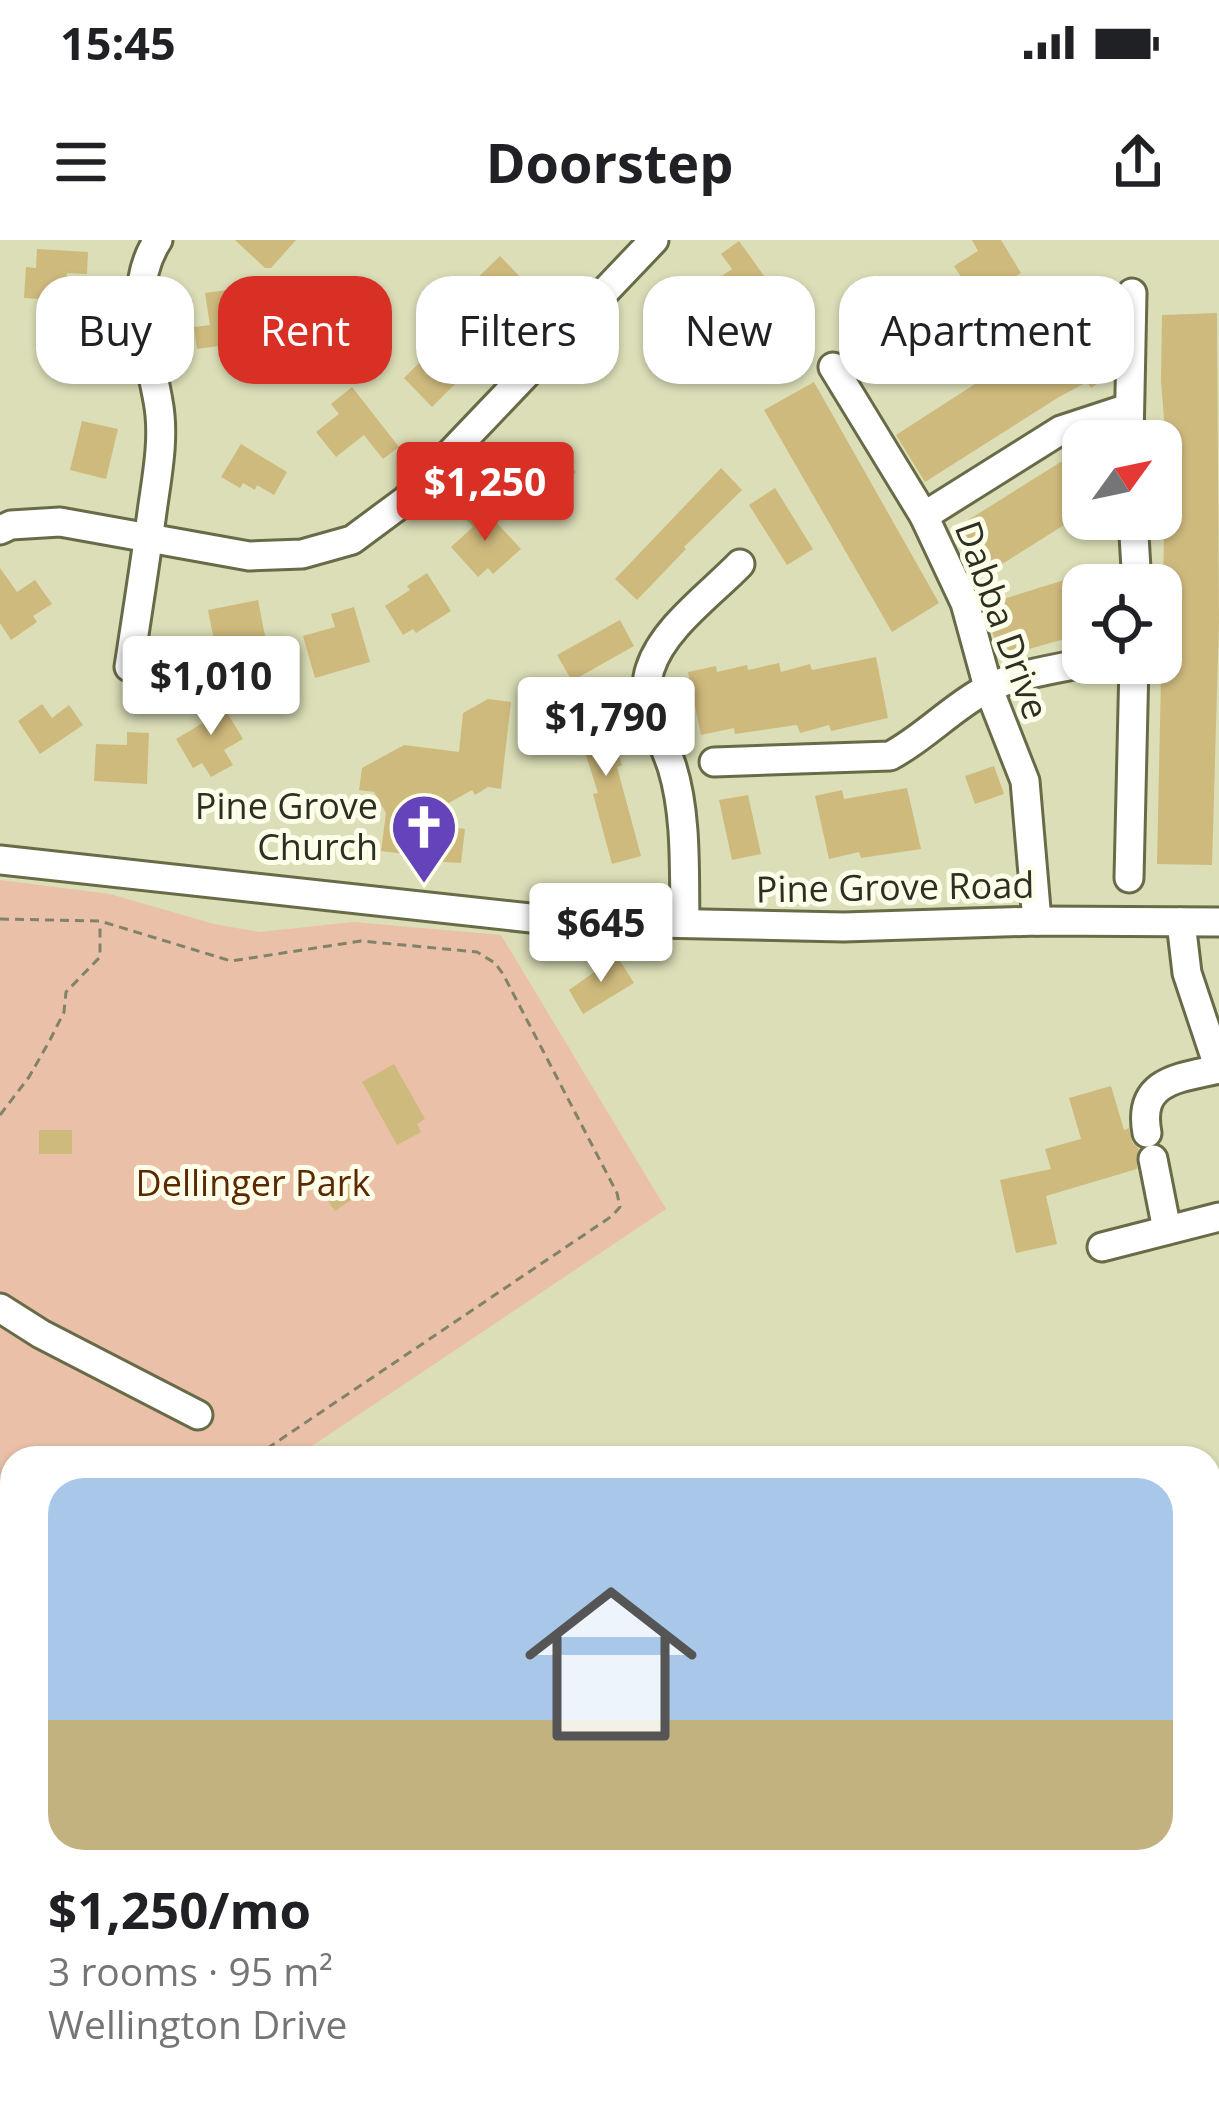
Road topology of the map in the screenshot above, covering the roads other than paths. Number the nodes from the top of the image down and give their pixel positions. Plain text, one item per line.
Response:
1 (158, 240) edge
2 (654, 240) edge
3 (833, 367) dead end
4 (1129, 384) edge
5 (1128, 408) junction
6 (1129, 420) edge
7 (924, 516) junction
8 (0, 530) edge
9 (148, 539) junction
10 (740, 564) dead end
11 (128, 667) dead end
12 (1062, 668) edge
13 (1134, 684) edge
14 (988, 687) junction
15 (714, 762) dead end
16 (0, 860) edge
17 (1129, 878) dead end
18 (1037, 921) junction
19 (1181, 922) junction
20 (1219, 922) edge
21 (685, 923) junction
22 (1219, 1069) edge
23 (1219, 1217) edge
24 (1167, 1230) junction
25 (1102, 1247) dead end
26 (0, 1308) edge
27 (198, 1415) dead end

1 - 9 street
2 - 9 street
3 - 7 street, Dabba Drive
4 - 5 street
5 - 6 street
5 - 7 street
7 - 14 street, Dabba Drive
8 - 9 street
9 - 11 street
10 - 21 street
12 - 14 street
13 - 17 street
14 - 15 street
14 - 18 street, Dabba Drive
16 - 21 street, Pine Grove Road
18 - 19 street, Pine Grove Road
18 - 21 street, Pine Grove Road
19 - 20 street, Pine Grove Road
19 - 22 street
22 - 24 street
23 - 24 street
24 - 25 street
26 - 27 street

